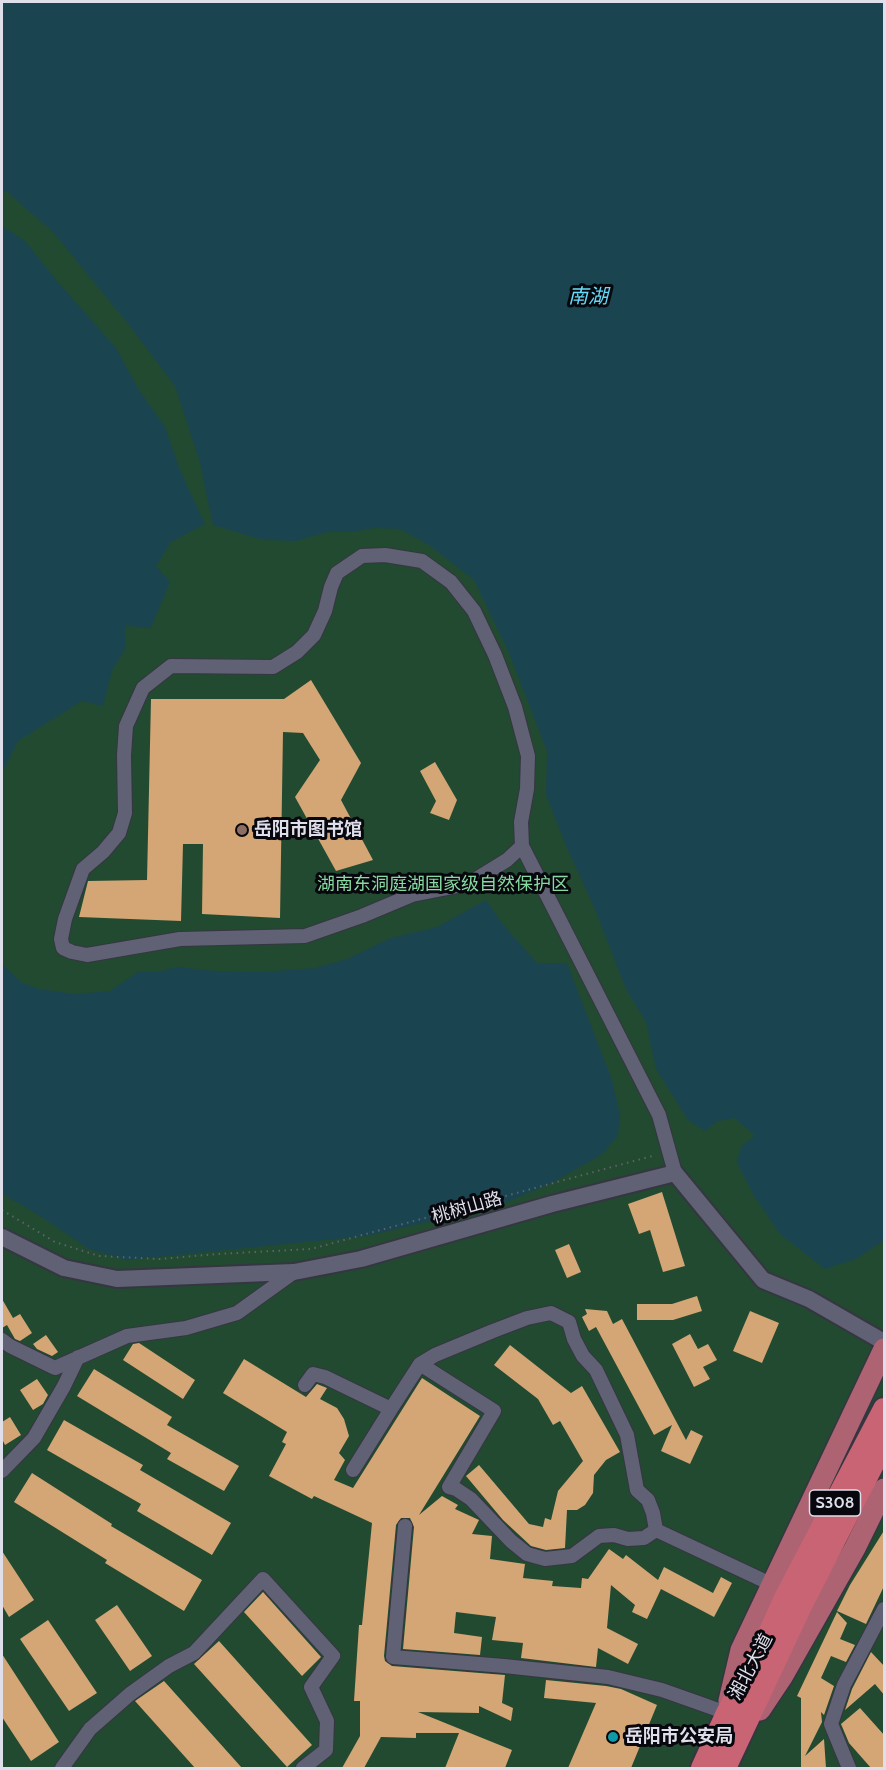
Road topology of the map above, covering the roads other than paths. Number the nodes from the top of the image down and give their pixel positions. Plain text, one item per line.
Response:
1 (522, 846) junction
2 (675, 1173) junction
3 (2, 1237) edge
4 (294, 1272) junction
5 (2, 1340) edge
6 (885, 1342) edge
7 (885, 1349) edge
8 (78, 1357) junction
9 (420, 1364) junction
10 (885, 1378) edge
11 (305, 1385) dead end
12 (865, 1388) junction
13 (885, 1408) edge
14 (391, 1409) junction
15 (885, 1443) edge
16 (3, 1464) edge
17 (353, 1470) dead end
18 (885, 1489) edge
19 (405, 1526) dead end
20 (656, 1530) junction
21 (785, 1597) junction
22 (885, 1609) edge
23 (727, 1713) junction
24 (718, 1762) edge
25 (62, 1768) edge
26 (303, 1768) edge
27 (849, 1768) edge

1 - 1 street
1 - 2 street
2 - 4 street, 桃树山路
2 - 6 street
3 - 4 street, 桃树山路
4 - 8 street
5 - 8 street
7 - 12 main road
8 - 16 street
9 - 14 street
9 - 20 street
9 - 20 street
10 - 12 main road
11 - 14 street
12 - 21 main road
13 - 21 highway, S308
14 - 17 street
15 - 21 highway, S308
18 - 24 main road
19 - 23 street
20 - 21 street
21 - 23 highway, 湘北大道 / S308
21 - 24 highway, 湘北大道 / S308
22 - 27 street
23 - 24 highway, 湘北大道 / S308
25 - 26 street

